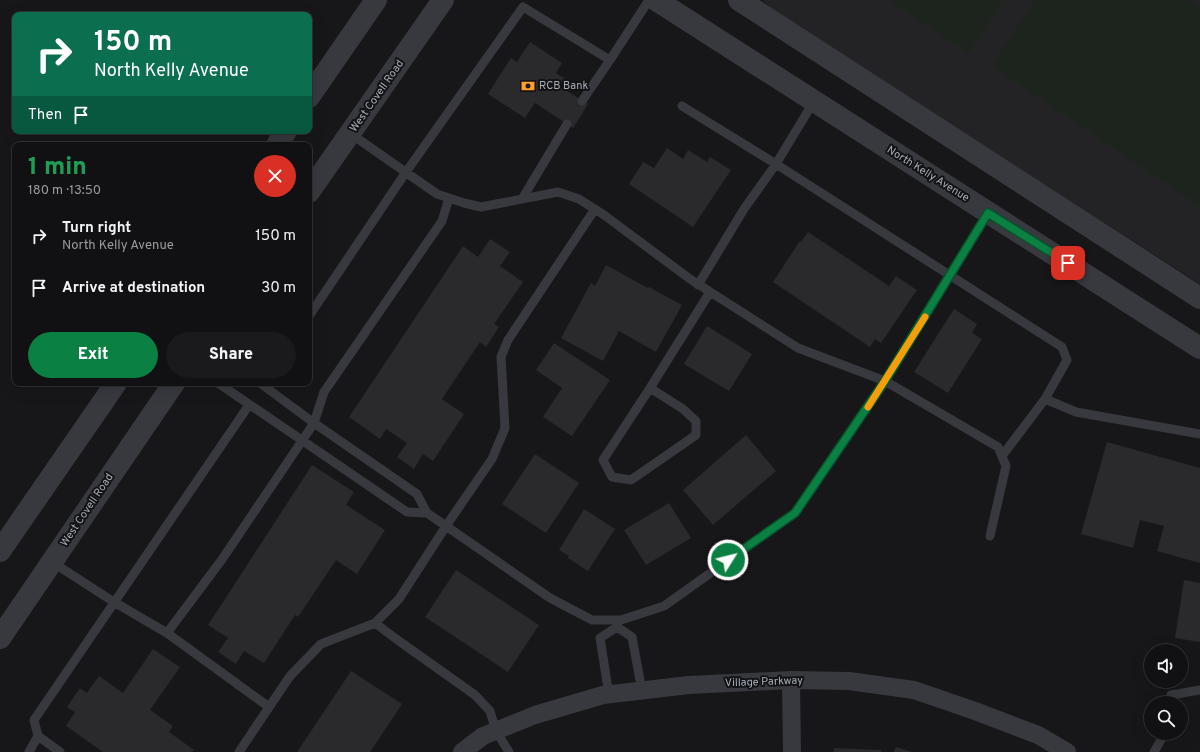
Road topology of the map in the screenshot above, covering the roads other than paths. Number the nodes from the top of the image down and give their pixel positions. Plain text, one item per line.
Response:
1 (376, 0) edge
2 (443, 0) edge
3 (649, 0) edge
4 (656, 0) edge
5 (739, 0) edge
6 (610, 60) junction
7 (312, 93) edge
8 (582, 101) dead end
9 (814, 101) junction
10 (682, 106) dead end
11 (567, 124) dead end
12 (351, 134) junction
13 (776, 164) junction
14 (406, 172) junction
15 (312, 188) edge
16 (449, 198) junction
17 (522, 199) junction
18 (595, 209) junction
19 (988, 213) junction
20 (950, 276) junction
21 (698, 285) junction
22 (710, 292) junction
23 (1200, 298) edge
24 (312, 312) edge
25 (1200, 348) edge
26 (885, 381) junction
27 (114, 386) edge
28 (172, 386) edge
29 (222, 386) edge
30 (265, 386) edge
31 (650, 388) junction
32 (1045, 399) junction
33 (250, 405) junction
34 (314, 423) junction
35 (1200, 434) edge
36 (302, 440) junction
37 (1002, 456) junction
38 (427, 513) junction
39 (446, 526) junction
40 (990, 536) dead end
41 (0, 551) edge
42 (52, 562) junction
43 (114, 602) junction
44 (375, 622) junction
45 (617, 623) junction
46 (167, 633) junction
47 (0, 638) edge
48 (792, 680) junction
49 (1200, 690) edge
50 (642, 691) junction
51 (609, 695) junction
52 (1171, 696) edge
53 (269, 707) junction
54 (496, 731) junction
55 (38, 736) junction
56 (1161, 740) edge
57 (29, 752) edge
58 (60, 752) edge
59 (240, 752) edge
60 (462, 752) edge
61 (509, 752) edge
62 (792, 752) edge
63 (1066, 752) edge
64 (1154, 752) edge

1 - 7 street
2 - 12 street, West Covell Road
3 - 6 lane
4 - 9 street, North Kelly Avenue
5 - 23 street
6 - 8 lane
6 - 14 lane
9 - 13 lane
9 - 19 street, North Kelly Avenue
10 - 13 lane
11 - 17 lane
12 - 14 lane
12 - 15 street, West Covell Road
13 - 20 lane
13 - 21 lane
14 - 16 lane
14 - 24 lane
16 - 17 lane
16 - 34 lane
17 - 18 lane
18 - 21 lane
18 - 39 lane
19 - 20 lane
19 - 25 street, North Kelly Avenue
20 - 26 lane
20 - 32 lane
21 - 22 lane
22 - 26 lane
22 - 31 lane
26 - 37 lane
26 - 45 lane
27 - 41 street
28 - 42 street, West Covell Road
29 - 33 lane
30 - 34 lane
31 - 31 lane
32 - 35 lane
32 - 37 lane
33 - 36 lane
33 - 43 lane
34 - 36 lane
34 - 38 lane
36 - 38 lane
36 - 46 lane
37 - 40 lane
38 - 39 lane
39 - 44 lane
39 - 45 lane
42 - 43 lane
42 - 47 street, West Covell Road
43 - 46 lane
43 - 55 lane
44 - 53 lane
44 - 54 lane
45 - 50 lane
45 - 51 lane
46 - 53 lane
48 - 50 street, Village Parkway
48 - 62 street
48 - 63 street, Village Parkway
49 - 52 lane
50 - 51 street, Village Parkway
51 - 54 street, Village Parkway
53 - 59 lane
54 - 60 street, Village Parkway
54 - 61 lane
55 - 57 lane
55 - 58 lane
56 - 64 lane

